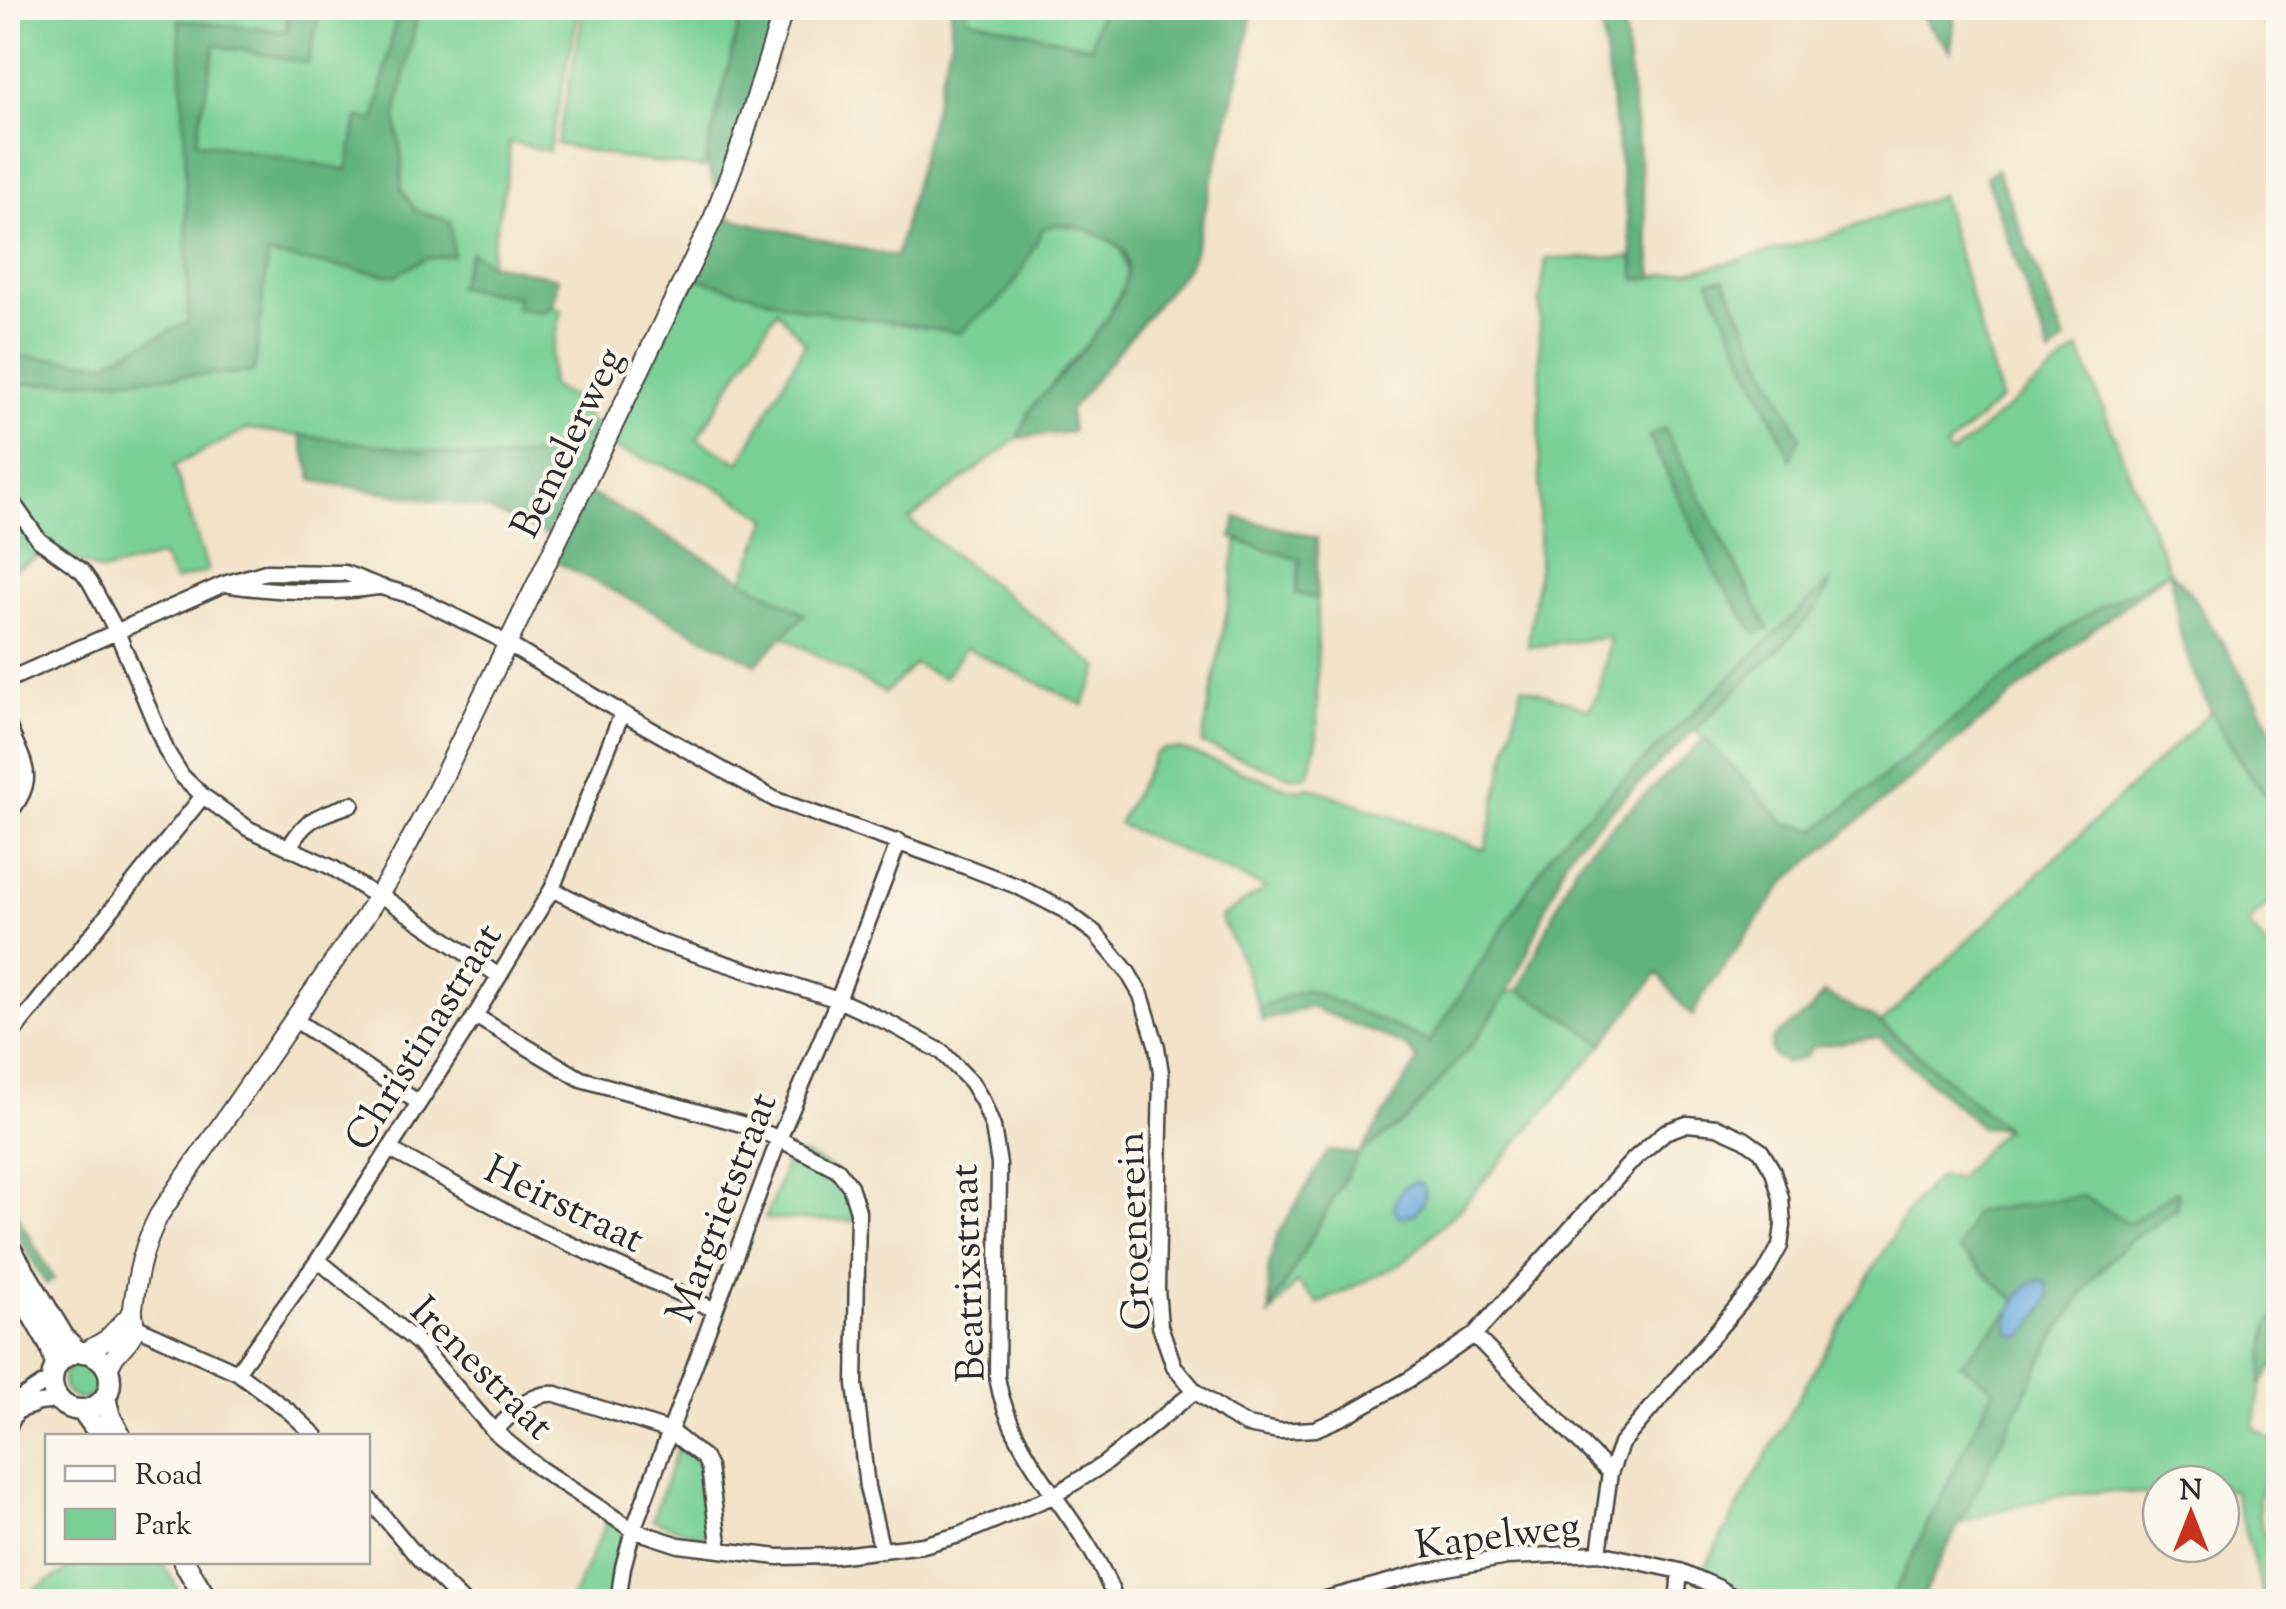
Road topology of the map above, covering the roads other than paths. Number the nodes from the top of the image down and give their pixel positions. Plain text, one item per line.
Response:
1 (784, 8) edge
2 (8, 496) edge
3 (116, 632) junction
4 (508, 644) junction
5 (8, 680) edge
6 (622, 713) junction
7 (8, 725) edge
8 (204, 796) junction
9 (352, 804) dead end
10 (8, 815) edge
11 (898, 842) junction
12 (290, 848) junction
13 (552, 889) junction
14 (378, 896) junction
15 (499, 976) junction
16 (838, 1000) junction
17 (475, 1016) junction
18 (294, 1019) junction
19 (8, 1039) edge
20 (418, 1103) junction
21 (779, 1139) junction
22 (389, 1149) junction
23 (8, 1244) edge
24 (318, 1260) junction
25 (8, 1272) edge
26 (715, 1310) junction
27 (130, 1320) junction
28 (1474, 1335) junction
29 (81, 1352) junction
30 (54, 1372) junction
31 (108, 1372) junction
32 (236, 1372) junction
33 (1194, 1390) junction
34 (105, 1398) junction
35 (59, 1402) junction
36 (13, 1408) edge
37 (82, 1411) junction
38 (8, 1429) edge
39 (494, 1431) junction
40 (670, 1431) junction
41 (99, 1434) edge
42 (119, 1434) edge
43 (314, 1434) edge
44 (1610, 1473) junction
45 (1053, 1496) junction
46 (370, 1500) edge
47 (634, 1530) junction
48 (720, 1550) junction
49 (882, 1550) junction
50 (1599, 1552) junction
51 (185, 1564) edge
52 (1680, 1571) junction
53 (208, 1602) edge
54 (463, 1602) edge
55 (618, 1602) edge
56 (1116, 1602) edge
57 (1315, 1602) edge
58 (1677, 1602) edge
59 (1741, 1602) edge

1 - 4 street, Bemelerweg
2 - 3 street
3 - 4 street, Groenerein
3 - 5 street
3 - 8 street
4 - 6 street, Groenerein
4 - 14 street, Bemelerweg
6 - 11 street, Groenerein
6 - 13 street, Christinastraat
7 - 10 street
8 - 12 street
8 - 19 street
9 - 12 street
11 - 16 street, Margrietstraat
11 - 33 street, Groenerein
12 - 14 street
13 - 15 street, Christinastraat
13 - 16 street, Beatrixstraat
14 - 15 street
14 - 18 street, Bemelerweg
15 - 17 street, Christinastraat
16 - 21 street, Margrietstraat
16 - 45 street, Beatrixstraat
17 - 20 street, Christinastraat
17 - 21 street
18 - 20 street
18 - 27 street, Bemelerweg
20 - 22 street, Christinastraat
21 - 26 street, Margrietstraat
21 - 49 street
22 - 24 street, Christinastraat
22 - 26 street, Heirstraat
23 - 29 main road
24 - 32 street, Christinastraat
24 - 39 street, Irenestraat
25 - 30 main road
26 - 40 street, Margrietstraat
27 - 29 street
27 - 31 street, Bemelerweg
27 - 32 street
28 - 33 street, Groenerein
28 - 44 street
28 - 44 street, Groenerein
29 - 30 main road
29 - 31 main road
30 - 35 main road
30 - 36 street
31 - 34 main road
32 - 43 street
33 - 45 street, Irenestraat
34 - 37 main road
34 - 42 main road
35 - 36 street
35 - 37 main road
36 - 38 street
37 - 41 main road
39 - 40 street
39 - 47 street, Irenestraat
40 - 47 street, Margrietstraat
40 - 48 street
44 - 50 street, Groenerein
45 - 49 street, Irenestraat
45 - 56 street, Beatrixstraat
46 - 54 street
47 - 48 street, Irenestraat
47 - 55 street, Margrietstraat
48 - 49 street, Irenestraat
50 - 52 street, Kapelweg
50 - 57 street, Kapelweg
51 - 53 main road
52 - 58 street
52 - 59 street, Kapelweg

